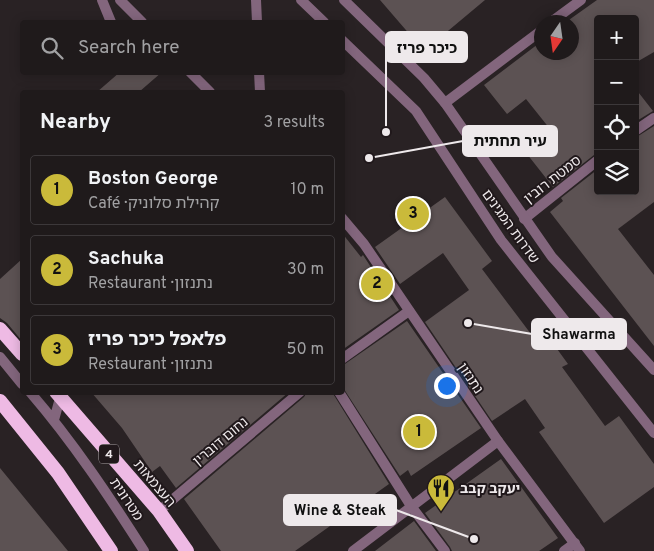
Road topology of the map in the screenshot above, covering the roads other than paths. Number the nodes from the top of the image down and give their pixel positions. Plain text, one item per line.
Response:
1 (102, 0) edge
2 (120, 0) edge
3 (256, 0) edge
4 (301, 0) edge
5 (344, 0) edge
6 (581, 0) edge
7 (561, 15) edge
8 (110, 20) edge
9 (140, 20) edge
10 (257, 20) edge
11 (322, 20) edge
12 (534, 36) edge
13 (345, 43) edge
14 (193, 75) edge
15 (259, 75) edge
16 (208, 90) edge
17 (260, 90) edge
18 (445, 103) junction
19 (654, 118) edge
20 (639, 128) edge
21 (594, 163) edge
22 (524, 219) junction
23 (345, 222) edge
24 (410, 311) junction
25 (0, 329) edge
26 (20, 352) edge
27 (0, 357) edge
28 (345, 357) edge
29 (654, 370) edge
30 (20, 382) edge
31 (33, 395) edge
32 (60, 395) edge
33 (61, 395) edge
34 (296, 395) edge
35 (341, 395) edge
36 (0, 401) edge
37 (54, 420) junction
38 (654, 433) edge
39 (498, 441) junction
40 (411, 506) junction
41 (159, 511) junction
42 (578, 547) edge
43 (111, 551) edge
44 (144, 551) edge
45 (188, 551) edge
46 (353, 551) edge
47 (444, 551) edge
48 (564, 551) edge

1 - 8 street
2 - 9 street
3 - 10 street
4 - 11 street
5 - 18 street, שדרות המגינים
6 - 7 street
12 - 18 street
13 - 38 street, שדרות המגינים
14 - 16 street
15 - 17 street
18 - 22 street, שדרות המגינים
19 - 20 street
21 - 22 street, סמטת רובין
22 - 29 street, שדרות המגינים
23 - 24 street, נתנזון
24 - 28 street
24 - 39 street, נתנזון
25 - 26 highway
27 - 30 street
31 - 37 street, מטרונית
32 - 37 street
33 - 41 highway, העצמאות / 4
34 - 41 street, נחום דוברין
35 - 40 street
36 - 43 highway
37 - 44 street, מטרונית
39 - 40 street
39 - 42 street, נתנזון
40 - 46 street
40 - 47 street
41 - 45 highway, העצמאות / 4
42 - 48 street

